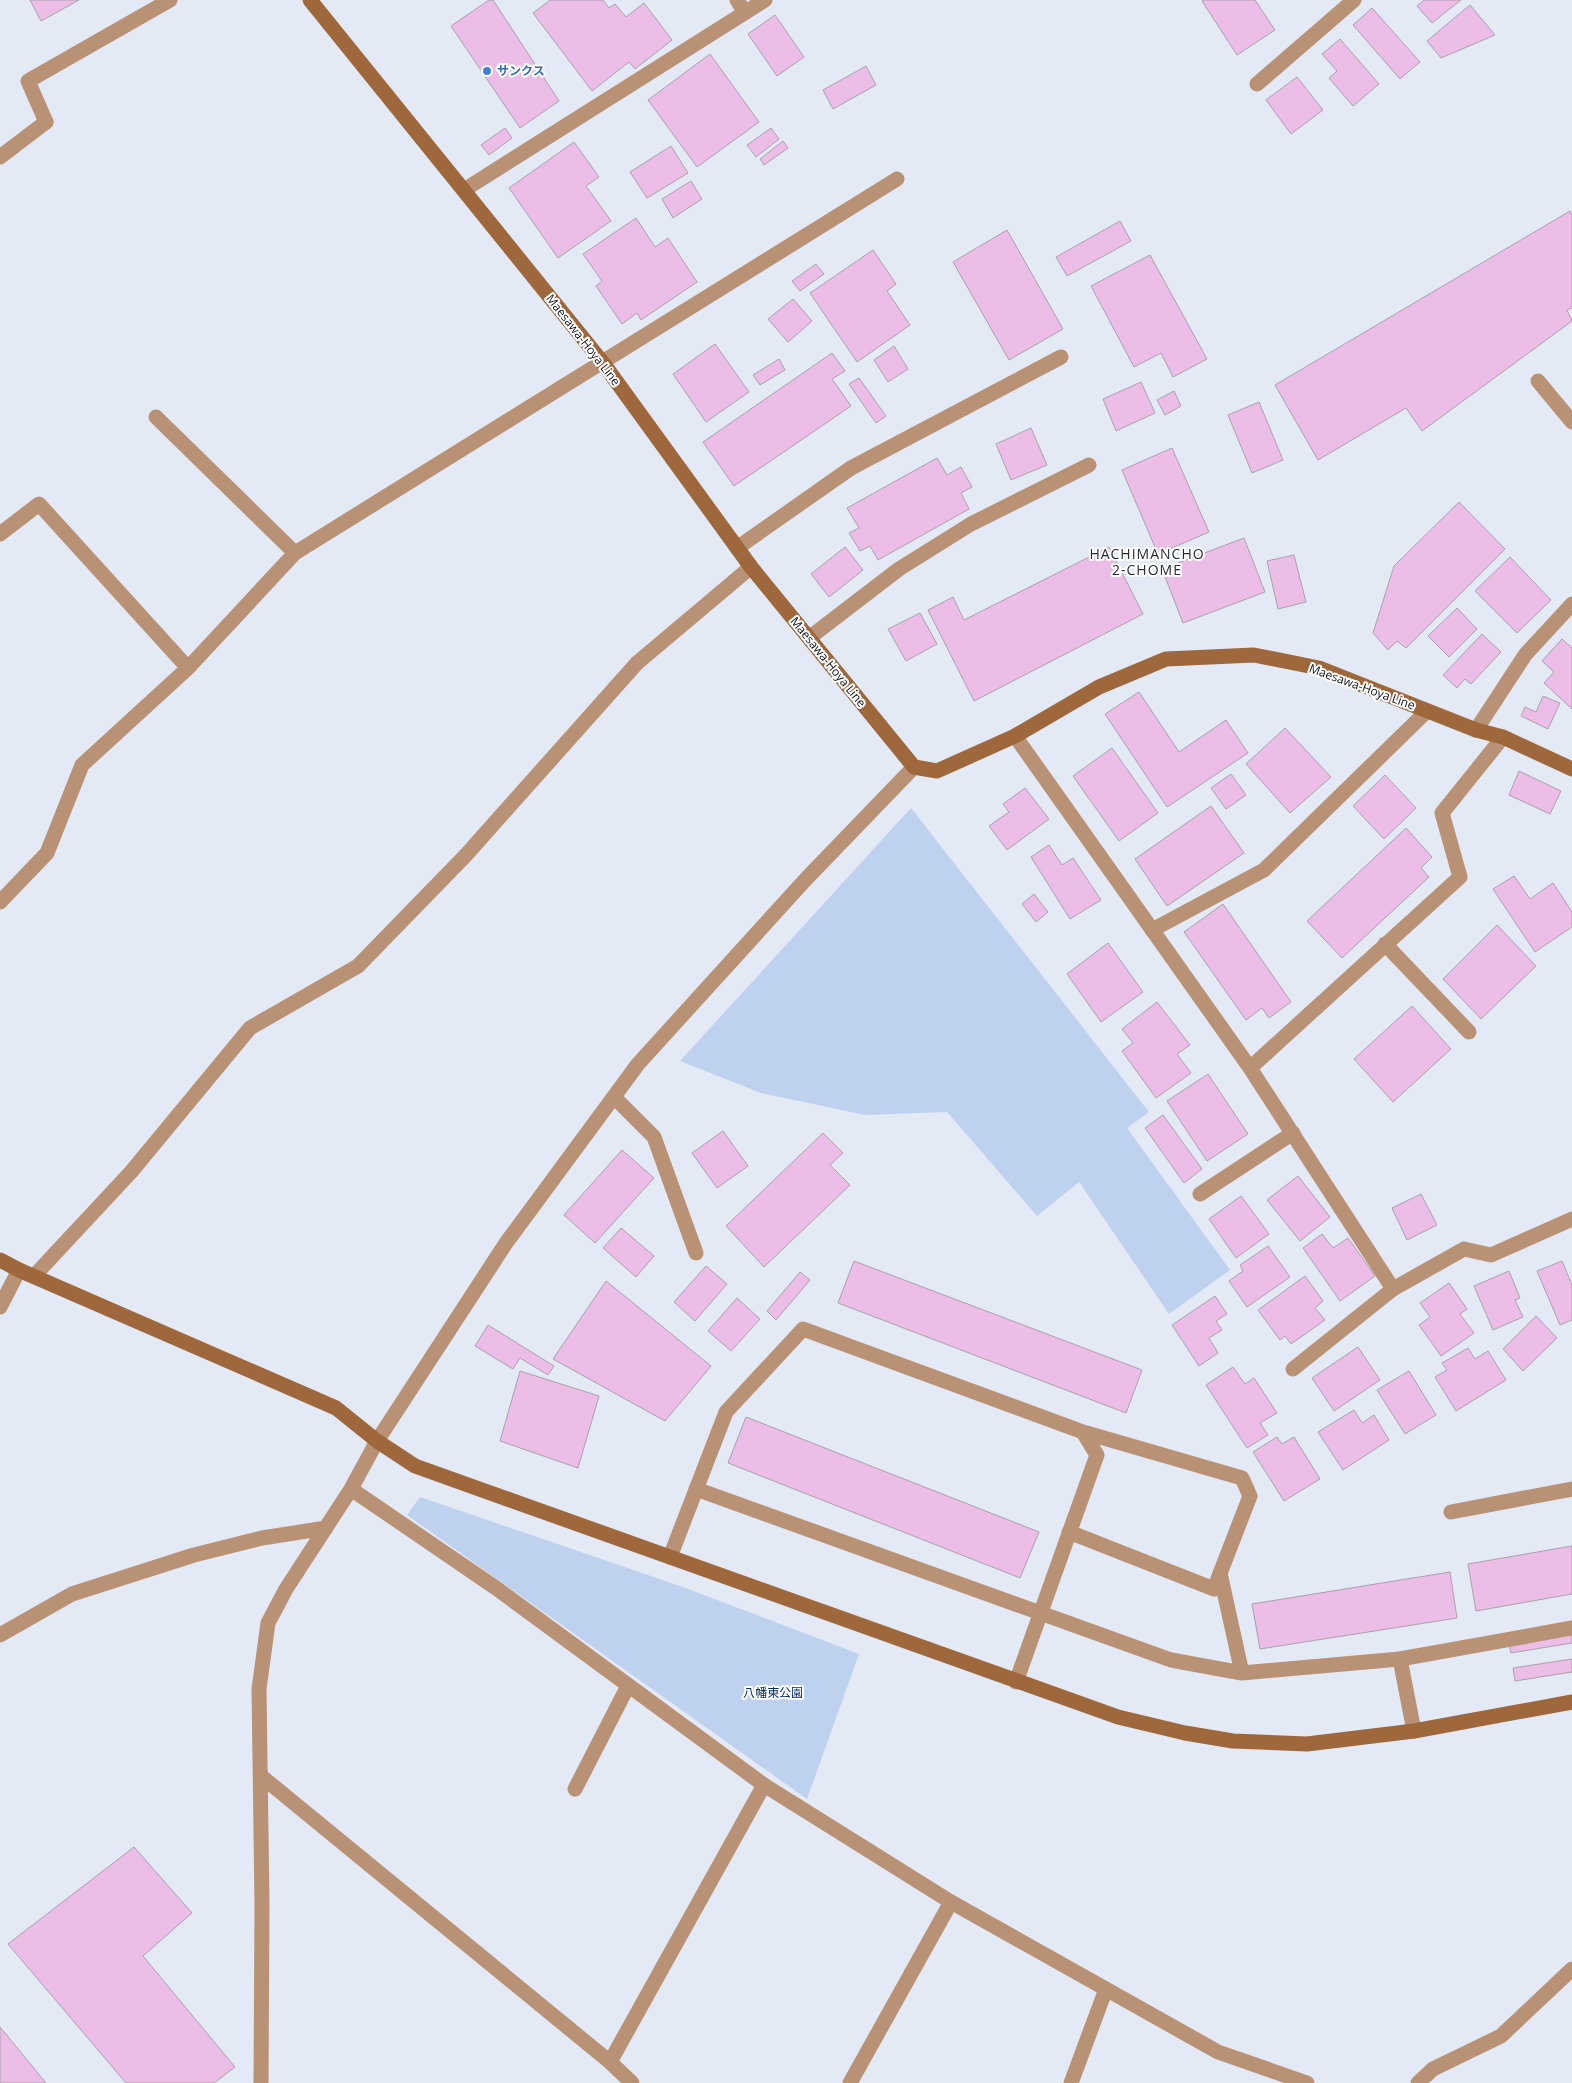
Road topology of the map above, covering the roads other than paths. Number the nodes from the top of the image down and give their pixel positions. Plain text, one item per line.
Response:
1 (170, 0) edge
2 (310, 0) edge
3 (764, 0) edge
4 (1354, 0) edge
5 (741, 6) edge
6 (1257, 84) dead end
7 (0, 157) edge
8 (897, 179) dead end
9 (464, 190) junction
10 (1061, 357) dead end
11 (603, 363) junction
12 (1538, 381) dead end
13 (156, 416) dead end
14 (1570, 417) edge
15 (1090, 465) dead end
16 (0, 534) edge
17 (737, 548) junction
18 (295, 553) junction
19 (751, 567) junction
20 (1572, 604) edge
21 (809, 638) junction
22 (188, 668) junction
23 (1427, 710) junction
24 (1476, 730) junction
25 (1015, 736) junction
26 (1502, 737) junction
27 (914, 767) junction
28 (1572, 769) edge
29 (0, 902) edge
30 (1152, 930) junction
31 (1385, 944) junction
32 (1469, 1032) dead end
33 (1250, 1068) junction
34 (614, 1097) junction
35 (1293, 1133) junction
36 (1200, 1194) dead end
37 (1572, 1219) edge
38 (696, 1253) dead end
39 (0, 1260) edge
40 (19, 1270) junction
41 (34, 1276) junction
42 (1393, 1289) junction
43 (0, 1307) edge
44 (1293, 1369) dead end
45 (1083, 1432) junction
46 (377, 1441) junction
47 (351, 1489) junction
48 (696, 1489) junction
49 (1572, 1489) edge
50 (1451, 1512) dead end
51 (326, 1528) junction
52 (1070, 1532) junction
53 (670, 1557) junction
54 (1220, 1573) junction
55 (1040, 1613) junction
56 (1572, 1628) edge
57 (0, 1635) edge
58 (1400, 1659) junction
59 (1242, 1673) junction
60 (1016, 1682) junction
61 (628, 1686) junction
62 (1572, 1702) edge
63 (1414, 1730) junction
64 (261, 1776) junction
65 (764, 1785) junction
66 (575, 1789) dead end
67 (951, 1902) junction
68 (1572, 1969) edge
69 (1106, 1989) junction
70 (610, 2062) junction
71 (261, 2083) edge
72 (632, 2083) edge
73 (850, 2083) edge
74 (1071, 2083) edge
75 (1307, 2083) edge
76 (1418, 2083) edge

1 - 7 street
2 - 9 main road, Maesawa-Hoya Line
3 - 5 street
4 - 6 street
5 - 9 street
8 - 11 street
9 - 11 main road, Maesawa-Hoya Line
10 - 17 street
11 - 17 main road, Maesawa-Hoya Line
11 - 18 street
12 - 14 street
13 - 18 street
15 - 21 street
16 - 22 street
17 - 19 main road, Maesawa-Hoya Line
18 - 22 street
19 - 21 main road, Maesawa-Hoya Line
19 - 41 street
20 - 24 street
21 - 27 main road, Maesawa-Hoya Line
22 - 29 street
23 - 24 main road, Maesawa-Hoya Line
23 - 25 main road, Maesawa-Hoya Line
23 - 30 street
24 - 26 main road, Maesawa-Hoya Line
25 - 27 main road, Maesawa-Hoya Line
25 - 30 street
26 - 28 main road, Maesawa-Hoya Line
26 - 31 street
27 - 34 street
30 - 33 street
31 - 32 street
31 - 33 street
33 - 35 street
34 - 38 street
34 - 46 street
35 - 36 street
35 - 42 street
37 - 42 street
39 - 40 main road
40 - 41 main road
40 - 43 street
41 - 46 main road
42 - 44 street
45 - 48 street
45 - 52 street
45 - 54 street
46 - 47 street
46 - 53 main road
47 - 51 street
47 - 61 street
48 - 53 street
48 - 55 street
49 - 50 street
51 - 57 street
51 - 64 street
52 - 54 street
52 - 55 street
53 - 60 main road
54 - 59 street
55 - 59 street
55 - 60 street
56 - 58 street
58 - 59 street
58 - 63 street
60 - 63 main road
61 - 65 street
61 - 66 street
62 - 63 main road
64 - 70 street
64 - 71 street
65 - 67 street
65 - 70 street
67 - 69 street
67 - 73 street
68 - 76 street
69 - 74 street
69 - 75 street
70 - 72 street

